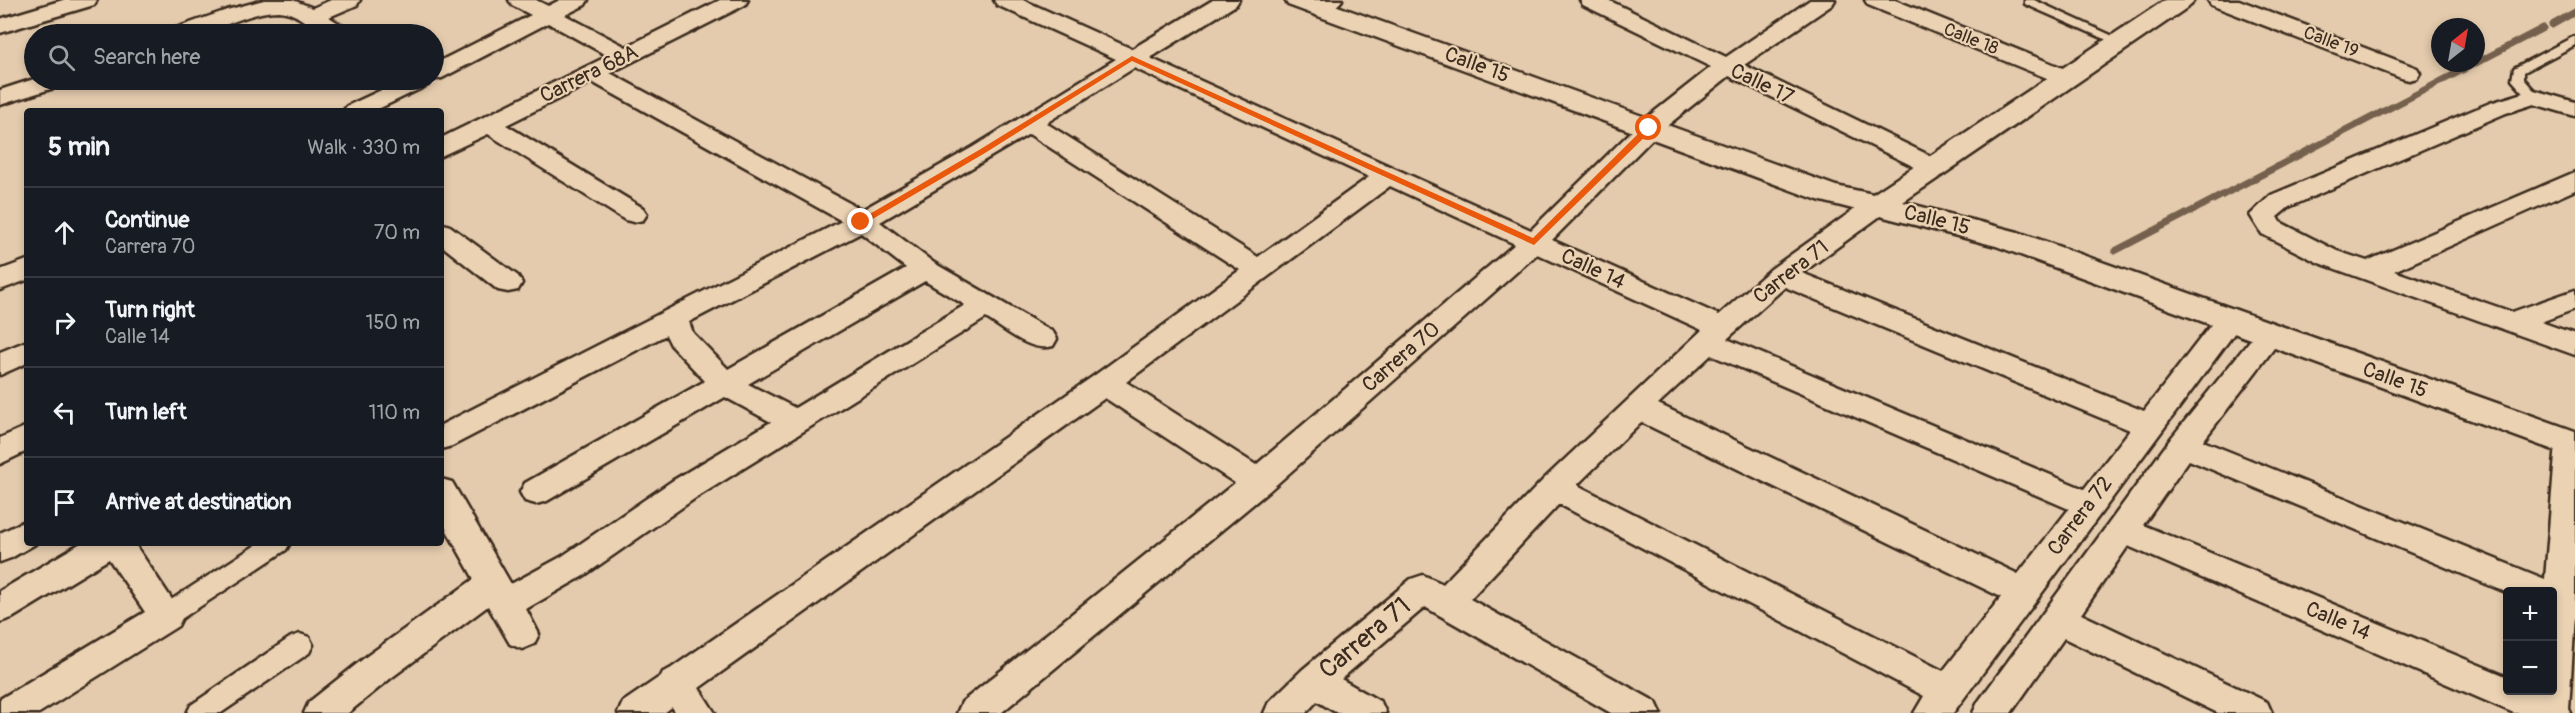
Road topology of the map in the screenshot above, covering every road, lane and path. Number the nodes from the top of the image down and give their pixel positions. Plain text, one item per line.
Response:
1 (86, 0) edge
2 (349, 0) edge
3 (520, 0) edge
4 (577, 0) edge
5 (737, 0) edge
6 (1005, 0) edge
7 (1228, 0) edge
8 (1591, 0) edge
9 (1824, 0) edge
10 (1876, 0) edge
11 (2182, 0) edge
12 (2219, 0) edge
13 (1315, 2) edge
14 (2029, 2) dead end
15 (1044, 7) edge
16 (548, 15) junction
17 (311, 18) junction
18 (211, 24) edge
19 (322, 24) edge
20 (0, 26) edge
21 (2575, 40) edge
22 (2120, 42) junction
23 (626, 56) junction
24 (1132, 58) junction
25 (444, 67) edge
26 (1726, 67) junction
27 (593, 73) junction
28 (2409, 73) dead end
29 (2067, 78) junction
30 (42, 90) edge
31 (397, 90) edge
32 (2534, 97) junction
33 (0, 98) edge
34 (30, 100) edge
35 (361, 108) edge
36 (2570, 110) edge
37 (1029, 123) junction
38 (488, 124) junction
39 (1649, 128) junction
40 (444, 146) edge
41 (1934, 167) junction
42 (1388, 175) junction
43 (2575, 180) edge
44 (1878, 205) junction
45 (634, 214) dead end
46 (861, 222) junction
47 (444, 234) edge
48 (1534, 242) junction
49 (24, 269) edge
50 (925, 269) junction
51 (1261, 270) junction
52 (2367, 272) junction
53 (1781, 276) junction
54 (0, 281) edge
55 (508, 283) dead end
56 (2575, 299) edge
57 (985, 306) junction
58 (674, 319) junction
59 (2230, 320) junction
60 (2511, 323) junction
61 (1715, 335) junction
62 (2270, 335) junction
63 (1043, 339) dead end
64 (2575, 345) edge
65 (24, 353) edge
66 (0, 365) edge
67 (1105, 383) junction
68 (726, 385) junction
69 (1636, 407) junction
70 (795, 422) junction
71 (2148, 425) junction
72 (444, 436) edge
73 (24, 439) edge
74 (2573, 444) edge
75 (2183, 445) junction
76 (0, 452) edge
77 (1258, 482) junction
78 (1555, 488) junction
79 (536, 492) dead end
80 (444, 495) edge
81 (2089, 504) junction
82 (2123, 530) junction
83 (103, 546) edge
84 (118, 546) edge
85 (273, 546) edge
86 (2529, 587) edge
87 (2552, 587) edge
88 (2023, 592) junction
89 (499, 595) junction
90 (1434, 595) junction
91 (0, 608) edge
92 (166, 616) junction
93 (2059, 620) junction
94 (522, 634) dead end
95 (2551, 641) edge
96 (300, 645) dead end
97 (1314, 681) junction
98 (675, 683) junction
99 (1940, 702) edge
100 (8, 713) edge
101 (200, 713) edge
102 (322, 713) edge
103 (636, 713) edge
104 (697, 713) edge
105 (975, 713) edge
106 (1282, 713) edge
107 (1368, 713) edge
108 (1643, 713) edge
109 (1991, 713) edge
110 (2254, 713) edge
111 (2551, 713) edge

1 - 20 street
2 - 17 street
3 - 16 street
4 - 16 street
5 - 23 street, Carrera 68A
6 - 15 street, Calle 14
7 - 24 street
8 - 26 street, Calle 17
9 - 26 street, Carrera 70
10 - 29 street, Calle 18
11 - 22 street, Carrera 71
12 - 28 street, Calle 19
13 - 39 street, Calle 15
14 - 22 lane
15 - 24 street, Calle 14
16 - 23 street
16 - 25 street
17 - 18 street
17 - 19 street
21 - 32 lane
22 - 29 street, Carrera 71
23 - 27 street, Carrera 68A
24 - 37 street
24 - 42 street, Calle 14
26 - 39 street, Carrera 70
26 - 41 street, Calle 17
27 - 38 street, Carrera 68A
27 - 46 street
29 - 41 street, Carrera 71
30 - 34 street
31 - 35 street
32 - 36 street
32 - 52 street
33 - 34 street
37 - 46 street
37 - 51 street
38 - 40 street, Carrera 68A
38 - 45 street
39 - 44 street, Calle 15
39 - 48 street, Carrera 70
41 - 44 street, Carrera 71
42 - 48 street, Calle 14
42 - 51 street
43 - 52 street
44 - 53 street, Carrera 71
44 - 59 street, Calle 15
46 - 50 street
46 - 58 street
47 - 55 street
48 - 61 street, Calle 14
48 - 77 street, Carrera 70
49 - 54 street
50 - 57 street
50 - 68 street
51 - 67 street
52 - 60 street
53 - 61 street, Carrera 71
53 - 71 street
56 - 60 street
57 - 63 street
57 - 70 street
58 - 68 street
58 - 72 street
59 - 62 street, Calle 15
59 - 71 street, Carrera 72
60 - 64 street
61 - 69 street, Carrera 71
61 - 81 street, Calle 14
62 - 74 street, Calle 15
62 - 75 street, Carrera 72
65 - 66 street
67 - 77 street
67 - 98 street
68 - 70 street
68 - 79 street
69 - 78 street, Carrera 71
69 - 88 street
70 - 89 street
71 - 81 street, Carrera 72
73 - 76 street
74 - 87 street
75 - 82 street, Carrera 72
75 - 86 street
77 - 105 street, Carrera 70
78 - 90 street, Carrera 71
78 - 99 street
80 - 89 street
81 - 88 street, Carrera 72
82 - 93 street, Carrera 72
82 - 111 street, Calle 14
83 - 91 street
84 - 92 street
85 - 92 street
88 - 99 street, Carrera 72
89 - 94 street
89 - 102 street
90 - 97 street, Carrera 71
90 - 108 street
92 - 100 street
93 - 109 street, Carrera 72
93 - 110 street
95 - 111 street
96 - 101 street
97 - 106 street, Carrera 71
97 - 107 street
98 - 103 street
98 - 104 street

